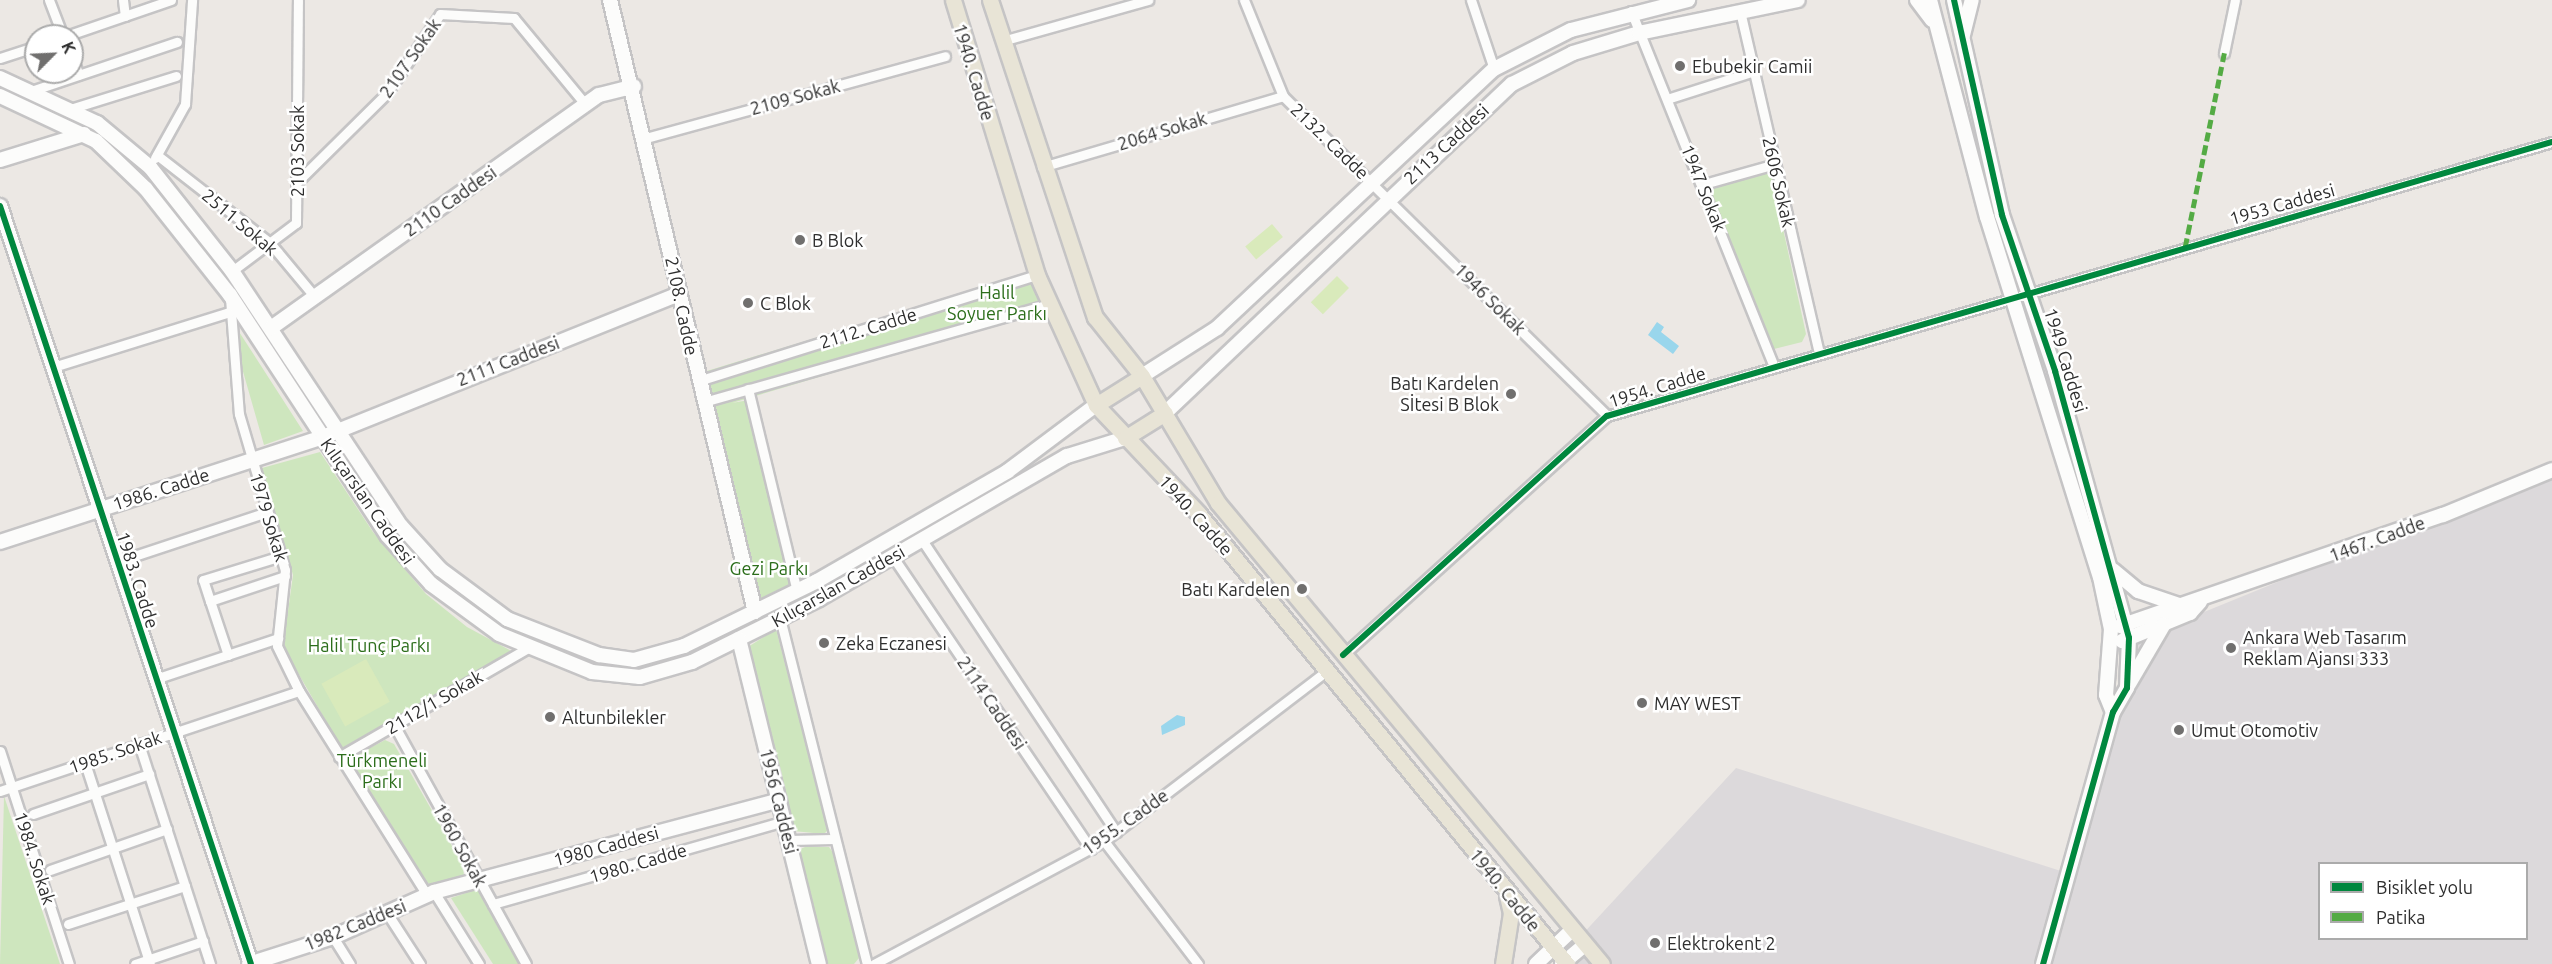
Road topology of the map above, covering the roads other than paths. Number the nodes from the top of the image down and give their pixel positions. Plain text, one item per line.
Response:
1 (123, 0) edge
2 (171, 0) edge
3 (192, 0) edge
4 (298, 0) edge
5 (610, 0) edge
6 (952, 0) edge
7 (990, 0) edge
8 (1149, 0) edge
9 (1244, 0) edge
10 (1471, 0) edge
11 (1688, 0) edge
12 (1798, 0) edge
13 (1917, 0) edge
14 (1930, 0) edge
15 (1954, 0) edge
16 (1972, 0) edge
17 (2235, 0) edge
18 (51, 1) edge
19 (1740, 10) junction
20 (1631, 11) junction
21 (125, 16) junction
22 (60, 24) edge
23 (84, 29) edge
24 (1639, 33) junction
25 (1939, 35) junction
26 (1002, 41) junction
27 (177, 42) dead end
28 (1961, 43) junction
29 (24, 50) edge
30 (2224, 53) dead end
31 (945, 56) dead end
32 (0, 58) edge
33 (1494, 69) junction
34 (1754, 71) junction
35 (84, 73) edge
36 (176, 76) dead end
37 (0, 78) edge
38 (52, 84) edge
39 (634, 86) junction
40 (31, 91) junction
41 (0, 96) edge
42 (1283, 96) junction
43 (1667, 99) junction
44 (586, 105) junction
45 (70, 108) junction
46 (84, 134) junction
47 (646, 138) junction
48 (2552, 142) edge
49 (157, 155) junction
50 (0, 160) edge
51 (1775, 164) junction
52 (150, 167) junction
53 (1042, 167) junction
54 (1372, 182) junction
55 (296, 183) junction
56 (1704, 184) junction
57 (1388, 198) junction
58 (0, 206) edge
59 (270, 243) junction
60 (232, 271) junction
61 (1037, 275) junction
62 (679, 294) junction
63 (2021, 294) junction
64 (230, 295) junction
65 (315, 297) junction
66 (1047, 305) junction
67 (230, 312) junction
68 (272, 328) junction
69 (1819, 354) junction
70 (52, 367) junction
71 (1774, 367) junction
72 (1142, 376) junction
73 (698, 381) junction
74 (748, 389) junction
75 (707, 401) junction
76 (1096, 405) junction
77 (1165, 413) junction
78 (1607, 416) junction
79 (336, 428) junction
80 (323, 437) junction
81 (1125, 438) junction
82 (251, 460) junction
83 (2552, 470) edge
84 (99, 510) junction
85 (267, 512) junction
86 (922, 540) junction
87 (0, 542) edge
88 (281, 556) junction
89 (893, 557) junction
90 (116, 562) junction
91 (2111, 568) junction
92 (285, 576) junction
93 (797, 591) junction
94 (210, 601) junction
95 (2200, 602) junction
96 (2179, 605) junction
97 (755, 612) junction
98 (780, 618) junction
99 (2164, 624) junction
100 (2111, 629) junction
101 (2128, 631) junction
102 (278, 638) junction
103 (739, 639) junction
104 (2111, 645) junction
105 (528, 648) junction
106 (1343, 654) junction
107 (228, 655) junction
108 (1326, 671) junction
109 (155, 679) junction
110 (2127, 688) junction
111 (299, 691) junction
112 (2113, 712) junction
113 (394, 725) junction
114 (172, 733) junction
115 (139, 744) junction
116 (0, 751) edge
117 (339, 757) junction
118 (85, 763) junction
119 (149, 774) junction
120 (12, 787) junction
121 (0, 791) edge
122 (94, 793) junction
123 (779, 800) junction
124 (33, 814) dead end
125 (784, 821) junction
126 (166, 830) junction
127 (1116, 832) junction
128 (833, 839) junction
129 (789, 840) junction
130 (1104, 841) junction
131 (112, 848) junction
132 (1091, 849) junction
133 (50, 870) dead end
134 (480, 880) junction
135 (185, 886) junction
136 (1507, 892) junction
137 (430, 894) junction
138 (493, 903) junction
139 (131, 904) junction
140 (387, 913) junction
141 (68, 924) dead end
142 (1572, 930) junction
143 (333, 936) junction
144 (203, 941) junction
145 (1585, 945) junction
146 (1551, 946) junction
147 (150, 962) edge
148 (256, 963) edge
149 (1565, 963) edge
150 (69, 964) edge
151 (135, 964) edge
152 (210, 964) edge
153 (350, 964) edge
154 (420, 964) edge
155 (479, 964) edge
156 (526, 964) edge
157 (819, 964) edge
158 (867, 964) edge
159 (874, 964) edge
160 (1198, 964) edge
161 (1503, 964) edge
162 (1536, 964) edge
163 (1602, 964) edge
164 (2043, 964) edge

1 - 21 street
2 - 21 street
3 - 49 street
4 - 55 street, 2103 Sokak
5 - 39 street, 2108. Cadde
6 - 61 main road, 1940. Cadde
7 - 26 main road, 1940. Cadde
8 - 26 street
9 - 42 street, 2132. Cadde
10 - 33 street
11 - 20 street, 2113 Caddesi
12 - 19 street, 2113 Caddesi
13 - 25 street
14 - 25 street, 1949 Caddesi
15 - 28 street, 1949 Caddesi
16 - 28 street
17 - 30 street
18 - 22 street
19 - 24 street, 2113 Caddesi
19 - 34 street, 2606 Sokak
20 - 24 street, 1947 Sokak
20 - 33 street, 2113 Caddesi
21 - 23 street
24 - 43 street, 1947 Sokak
24 - 57 street, 2113 Caddesi
25 - 63 street, 1949 Caddesi
26 - 53 main road, 1940. Cadde
27 - 35 street
28 - 63 street, 1949 Caddesi
29 - 32 street
31 - 47 street, 2109 Sokak
33 - 54 street, 2113 Caddesi
34 - 43 street
34 - 51 street, 2606 Sokak
36 - 45 street
37 - 40 street, Kılıçarslan Caddesi
38 - 40 street
39 - 44 street, 2110 Caddesi
39 - 47 street, 2108. Cadde
40 - 45 street, Kılıçarslan Caddesi
41 - 46 street, Kılıçarslan Caddesi
42 - 53 street, 2064 Sokak
42 - 54 street, 2132. Cadde
43 - 56 street, 1947 Sokak
44 - 55 street, 2107 Sokak
44 - 65 street, 2110 Caddesi
45 - 52 street, Kılıçarslan Caddesi
46 - 50 street
46 - 64 street, Kılıçarslan Caddesi
47 - 62 street, 2108. Cadde
48 - 63 street, 1953 Caddesi
49 - 52 street
49 - 59 street, 2511 Sokak
51 - 56 street
51 - 69 street, 2606 Sokak
52 - 60 street, Kılıçarslan Caddesi
53 - 72 main road, 1940. Cadde
54 - 57 street, 1946 Sokak
54 - 72 street, 2113 Caddesi
55 - 59 street, 2103 Sokak
56 - 71 street, 1947 Sokak
57 - 77 street, 2113 Caddesi
57 - 78 street, 1946 Sokak
58 - 70 street, 1983. Cadde
59 - 60 street, 2103 Sokak
59 - 65 street, 2511 Sokak
60 - 68 street, Kılıçarslan Caddesi
61 - 66 main road, 1940. Cadde
61 - 73 street, 2112. Cadde
62 - 73 street, 2108. Cadde
62 - 79 street, 2111 Caddesi
63 - 69 street, 1954. Cadde
63 - 91 street, 1949 Caddesi
63 - 100 street, 1949 Caddesi
64 - 67 street, 1979 Sokak
64 - 80 street, Kılıçarslan Caddesi
65 - 68 street, 2110 Caddesi
66 - 74 street, 2112. Cadde
66 - 76 main road, 1940. Cadde
67 - 70 street
67 - 82 street, 1979 Sokak
68 - 79 street, Kılıçarslan Caddesi
69 - 71 street, 1954. Cadde
70 - 84 street, 1983. Cadde
71 - 78 street, 1954. Cadde
72 - 76 main road
72 - 77 main road, 1940. Cadde
73 - 75 street, 2108. Cadde
74 - 75 street, 2112. Cadde
74 - 93 street
75 - 97 street, 2108. Cadde
76 - 81 main road, 1940. Cadde
76 - 93 street, Kılıçarslan Caddesi
77 - 81 main road
77 - 106 main road, 1940. Cadde
78 - 106 street, 1954. Cadde
79 - 80 street, 2111 Caddesi
79 - 97 street, Kılıçarslan Caddesi
80 - 82 street, 1986. Cadde
80 - 105 street, Kılıçarslan Caddesi
81 - 86 street, Kılıçarslan Caddesi
81 - 108 main road, 1940. Cadde
82 - 84 street, 1986. Cadde
82 - 85 street, 1979 Sokak
83 - 95 street, 1467. Cadde
84 - 87 street, 1986. Cadde
84 - 90 street, 1983. Cadde
85 - 88 street, 1979 Sokak
85 - 90 street
86 - 89 street, Kılıçarslan Caddesi
86 - 127 street, 2114 Caddesi
88 - 92 street, 1979 Sokak
88 - 94 street
89 - 98 street, Kılıçarslan Caddesi
89 - 132 street, 2114 Caddesi
90 - 109 street, 1983. Cadde
91 - 96 street
91 - 101 street, 1949 Caddesi
92 - 94 street
92 - 102 street, 1979 Sokak
93 - 97 street, Kılıçarslan Caddesi
94 - 107 street
95 - 96 street, 1467. Cadde
95 - 99 street, 1467. Cadde
96 - 101 street, 1467. Cadde
98 - 103 street, Kılıçarslan Caddesi
98 - 128 street
99 - 101 street, 1467. Cadde
99 - 110 street
100 - 101 street, 1467. Cadde
100 - 104 street
101 - 104 street, 1467. Cadde
101 - 110 street
102 - 107 street
102 - 111 street, 1979 Sokak
103 - 105 street, Kılıçarslan Caddesi
103 - 123 street, 1956 Caddesi
104 - 112 street
105 - 113 street, 2112/1 Sokak
106 - 142 main road, 1940. Cadde
107 - 109 street
108 - 127 street, 1955. Cadde
108 - 136 main road, 1940. Cadde
109 - 114 street, 1983. Cadde
110 - 112 street
111 - 114 street, 1985. Sokak
111 - 117 street, 1979 Sokak
112 - 164 street
113 - 117 street, 2112/1 Sokak
113 - 134 street, 1960 Sokak
114 - 115 street, 1985. Sokak
114 - 148 street, 1983. Cadde
115 - 118 street, 1985. Sokak
115 - 119 street
116 - 120 street, 1984. Sokak
117 - 137 street, 1979 Sokak
118 - 120 street, 1985. Sokak
118 - 122 street
119 - 122 street
119 - 126 street
120 - 121 street, 1985. Sokak
120 - 150 street, 1984. Sokak
122 - 124 street
122 - 131 street
123 - 125 street, 1956 Caddesi
123 - 134 street, 1980 Caddesi
125 - 129 street, 1956 Caddesi
125 - 138 street, 1980. Cadde
126 - 131 street
126 - 135 street
127 - 130 street, 1955. Cadde
128 - 129 street
128 - 158 street
129 - 157 street, 1956 Caddesi
130 - 132 street, 1955. Cadde
130 - 160 street
131 - 133 street
131 - 139 street
132 - 159 street, 1955. Cadde
134 - 137 street, 1980 Caddesi
134 - 138 street, 1960 Sokak
135 - 139 street
135 - 144 street
136 - 146 main road, 1940. Cadde
136 - 161 main road
137 - 140 street, 1982 Caddesi
137 - 155 street, 1979 Sokak
138 - 156 street, 1960 Sokak
139 - 141 street
139 - 147 street
140 - 143 street, 1982 Caddesi
140 - 154 street
142 - 145 main road, 1940. Cadde
142 - 146 street
143 - 148 street, 1982 Caddesi
143 - 153 street
144 - 147 street
144 - 152 street
145 - 149 street
145 - 163 main road, 1940. Cadde
146 - 149 main road, 1940. Cadde
146 - 162 street
147 - 151 street

